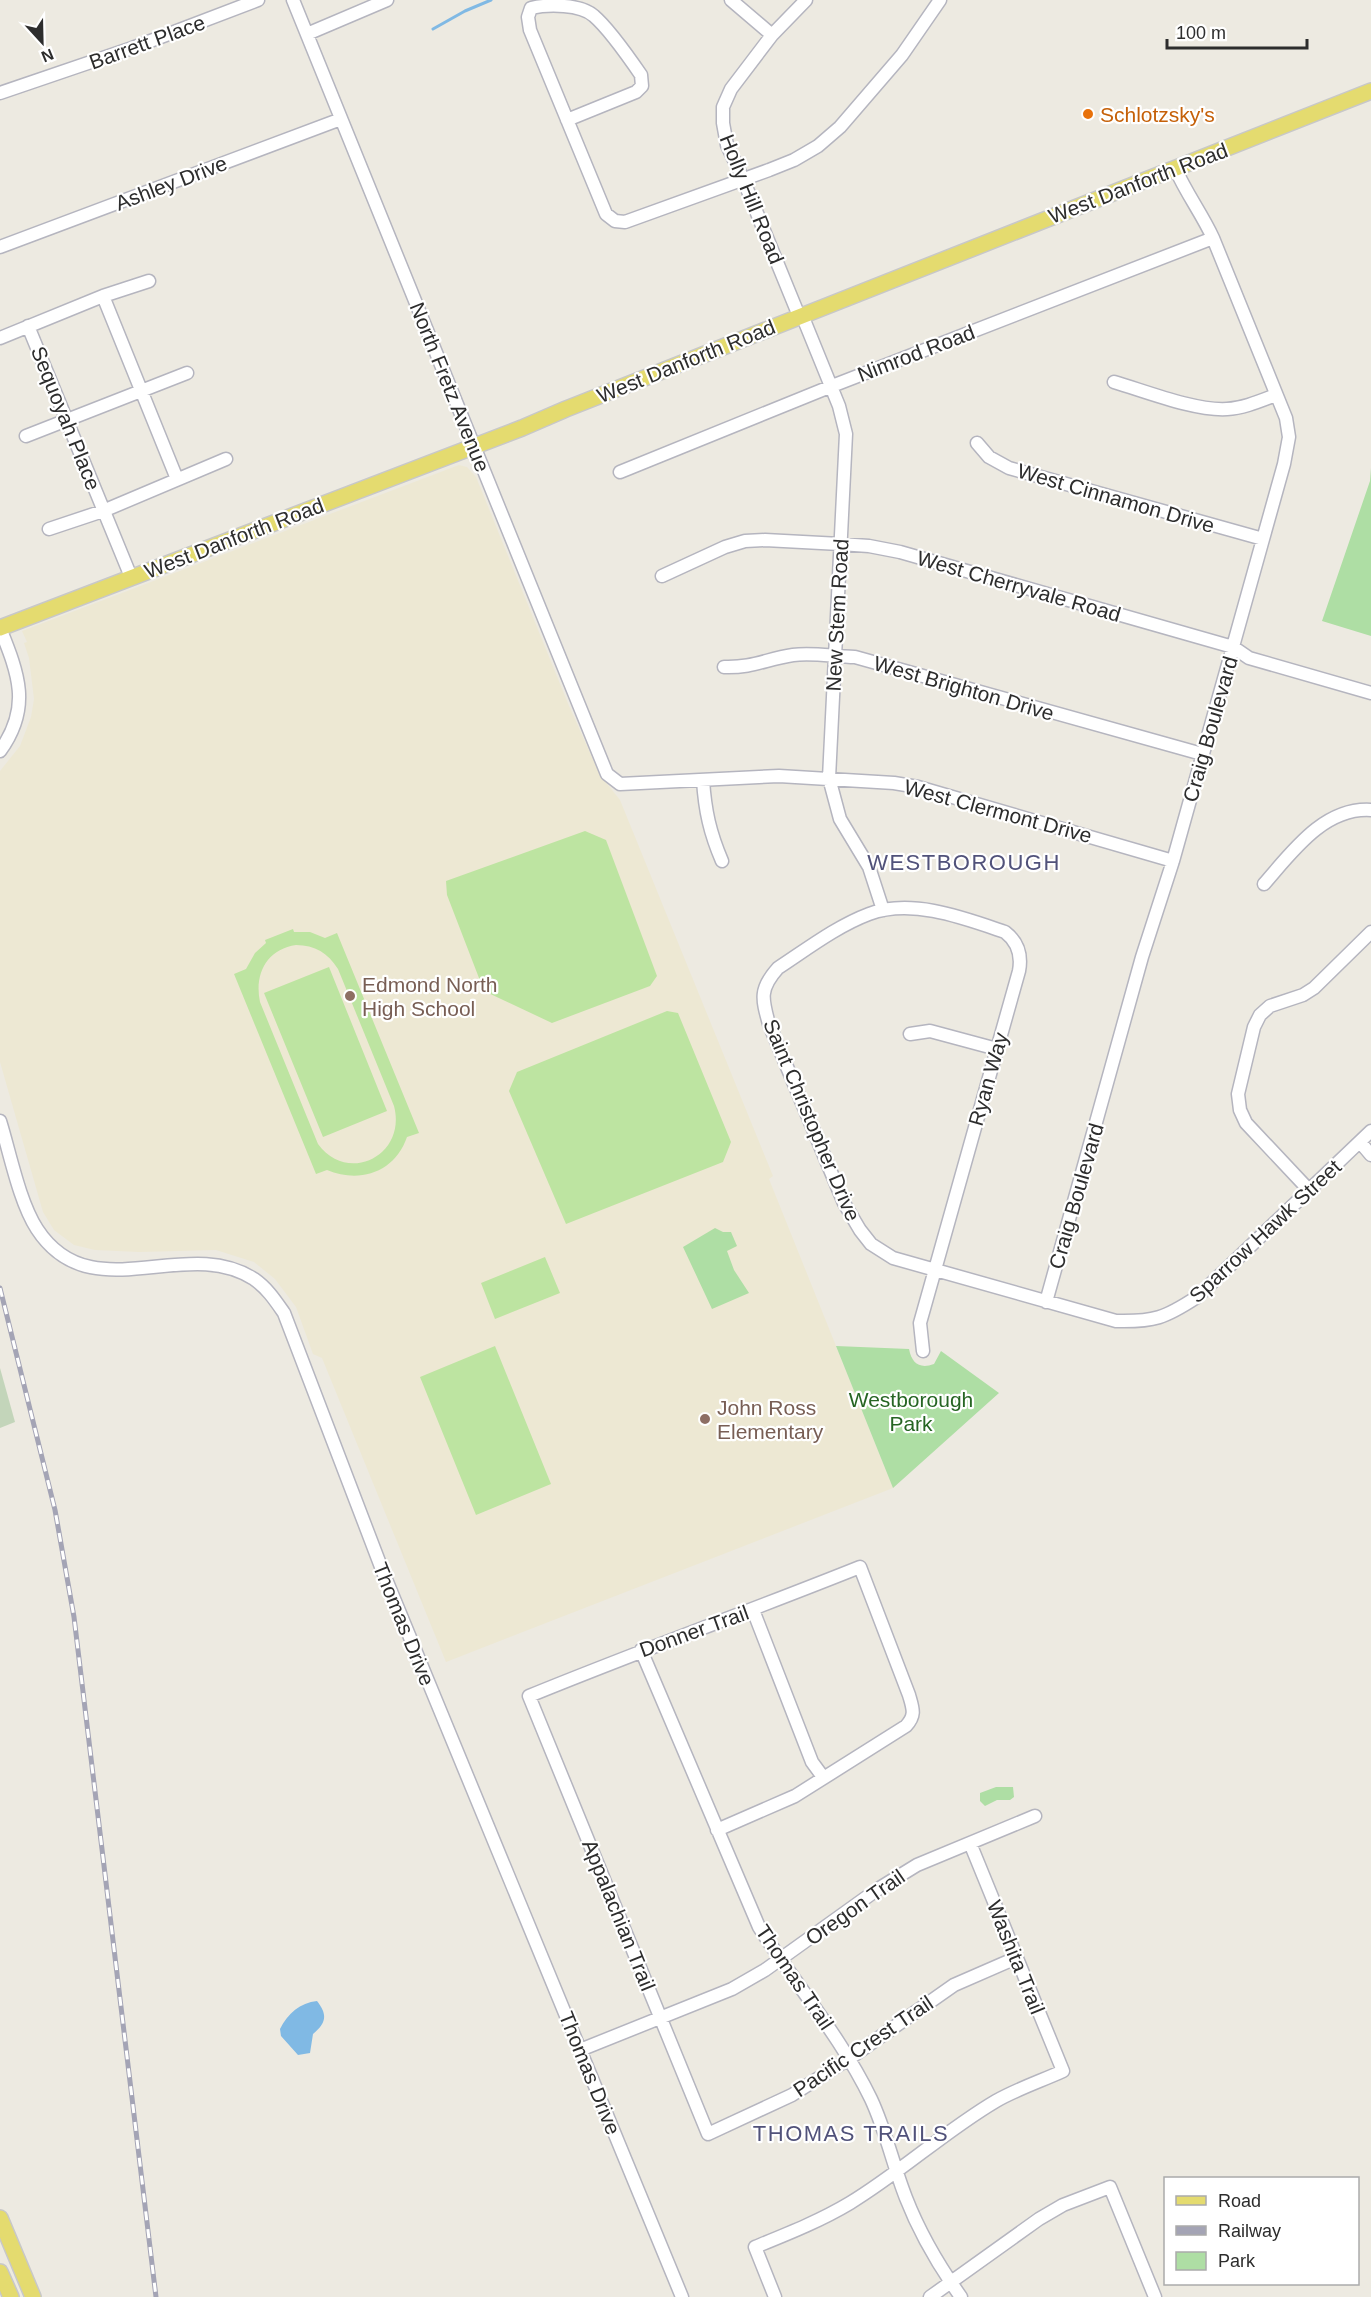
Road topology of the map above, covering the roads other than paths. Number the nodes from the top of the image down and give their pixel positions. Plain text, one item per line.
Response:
1 (258, 0) edge
2 (293, 0) edge
3 (387, 0) edge
4 (731, 0) edge
5 (806, 0) edge
6 (940, 0) edge
7 (374, 3) edge
8 (307, 34) junction
9 (772, 35) junction
10 (1371, 90) edge
11 (0, 93) edge
12 (341, 119) junction
13 (567, 120) junction
14 (1175, 168) junction
15 (743, 179) junction
16 (1213, 238) junction
17 (0, 247) edge
18 (149, 281) dead end
19 (103, 296) junction
20 (801, 316) junction
21 (28, 326) junction
22 (0, 338) edge
23 (187, 373) dead end
24 (1114, 382) dead end
25 (832, 386) junction
26 (141, 390) junction
27 (1276, 395) junction
28 (65, 420) junction
29 (26, 436) dead end
30 (977, 443) dead end
31 (473, 447) junction
32 (226, 459) dead end
33 (620, 472) dead end
34 (177, 479) junction
35 (104, 511) junction
36 (49, 530) dead end
37 (1263, 539) junction
38 (840, 544) junction
39 (663, 576) dead end
40 (131, 577) junction
41 (0, 628) edge
42 (1233, 647) junction
43 (835, 657) junction
44 (724, 667) dead end
45 (1371, 693) edge
46 (0, 751) edge
47 (1202, 754) junction
48 (607, 774) joint
49 (830, 778) junction
50 (703, 780) junction
51 (1371, 810) edge
52 (722, 861) dead end
53 (1173, 861) junction
54 (1263, 884) dead end
55 (883, 910) junction
56 (1371, 932) edge
57 (910, 1034) dead end
58 (997, 1049) junction
59 (0, 1121) edge
60 (1371, 1131) edge
61 (1360, 1142) junction
62 (1371, 1155) edge
63 (1309, 1190) junction
64 (934, 1271) junction
65 (1046, 1302) junction
66 (923, 1351) dead end
67 (753, 1610) junction
68 (641, 1650) junction
69 (529, 1696) joint
70 (823, 1778) junction
71 (1035, 1816) dead end
72 (717, 1830) junction
73 (970, 1843) junction
74 (1016, 1958) junction
75 (780, 1960) junction
76 (660, 2018) junction
77 (580, 2050) junction
78 (850, 2058) junction
79 (708, 2134) joint
80 (897, 2172) junction
81 (0, 2218) edge
82 (0, 2272) edge
83 (951, 2283) junction
84 (11, 2297) edge
85 (33, 2297) edge
86 (682, 2297) edge
87 (775, 2297) edge
88 (930, 2297) edge
89 (961, 2297) edge
90 (1155, 2297) edge

1 - 11 street, Barrett Place
2 - 8 street, North Fretz Avenue
3 - 7 street
4 - 9 street
5 - 9 street, Holly Hill Road
6 - 15 street
7 - 8 street
8 - 12 street, North Fretz Avenue
9 - 15 street, Holly Hill Road
10 - 14 main road, West Danforth Road
12 - 17 street, Ashley Drive
12 - 31 street, North Fretz Avenue
13 - 13 street
13 - 15 street
14 - 16 street, Craig Boulevard
14 - 20 main road, West Danforth Road
15 - 20 street, Holly Hill Road
16 - 25 street, Nimrod Road
16 - 27 street, Craig Boulevard
18 - 19 street
19 - 21 street
19 - 26 street
20 - 25 street, New Stem Road
20 - 31 main road, West Danforth Road
21 - 22 street
21 - 28 street, Sequoyah Place
23 - 26 street
24 - 27 street
25 - 33 street, Nimrod Road
25 - 38 street, New Stem Road
26 - 28 street
26 - 34 street
27 - 37 street, Craig Boulevard
28 - 29 street
28 - 35 street, Sequoyah Place
30 - 37 street, West Cinnamon Drive
31 - 40 main road, West Danforth Road
31 - 48 street, North Fretz Avenue
32 - 34 street, Sequoyah Place
34 - 35 street, Sequoyah Place
35 - 36 street, Sequoyah Place
35 - 40 street, Sequoyah Place
37 - 42 street, Craig Boulevard
38 - 39 street, West Cherryvale Road
38 - 42 street, West Cherryvale Road
38 - 43 street, New Stem Road
40 - 41 main road, West Danforth Road
41 - 46 street
42 - 45 street, West Cherryvale Road
42 - 47 street, Craig Boulevard
43 - 44 street, West Brighton Drive
43 - 47 street, West Brighton Drive
43 - 49 street, New Stem Road
47 - 53 street, Craig Boulevard
48 - 50 street, West Clermont Drive
49 - 50 street, West Clermont Drive
49 - 53 street, West Clermont Drive
49 - 55 street, New Stem Road
50 - 52 street
51 - 54 street
53 - 65 street, Craig Boulevard
55 - 58 street, Ryan Way
55 - 64 street, Saint Christopher Drive
56 - 63 street
57 - 58 street
58 - 64 street, Ryan Way
59 - 77 street, Thomas Drive
60 - 61 street, Sparrow Hawk Street
61 - 62 street
61 - 63 street, Sparrow Hawk Street
63 - 65 street, Sparrow Hawk Street
64 - 65 street, Saint Christopher Drive
64 - 66 street, Ryan Way
67 - 68 street, Donner Trail
67 - 70 street
67 - 70 street, Donner Trail
68 - 69 street, Donner Trail
68 - 72 street, Thomas Trail
69 - 76 street, Appalachian Trail
70 - 72 street
71 - 73 street, Oregon Trail
72 - 75 street, Thomas Trail
73 - 74 street, Washita Trail
73 - 75 street, Oregon Trail
74 - 78 street, Pacific Crest Trail
74 - 80 street, Washita Trail
75 - 76 street, Oregon Trail
75 - 78 street, Thomas Trail
76 - 77 street, Oregon Trail
76 - 79 street, Appalachian Trail
77 - 86 street, Thomas Drive
78 - 79 street, Pacific Crest Trail
78 - 80 street, Thomas Trail
80 - 83 street, Thomas Trail
80 - 87 street
81 - 85 main road
82 - 84 main road
83 - 88 street
83 - 89 street, Thomas Trail
83 - 90 street

